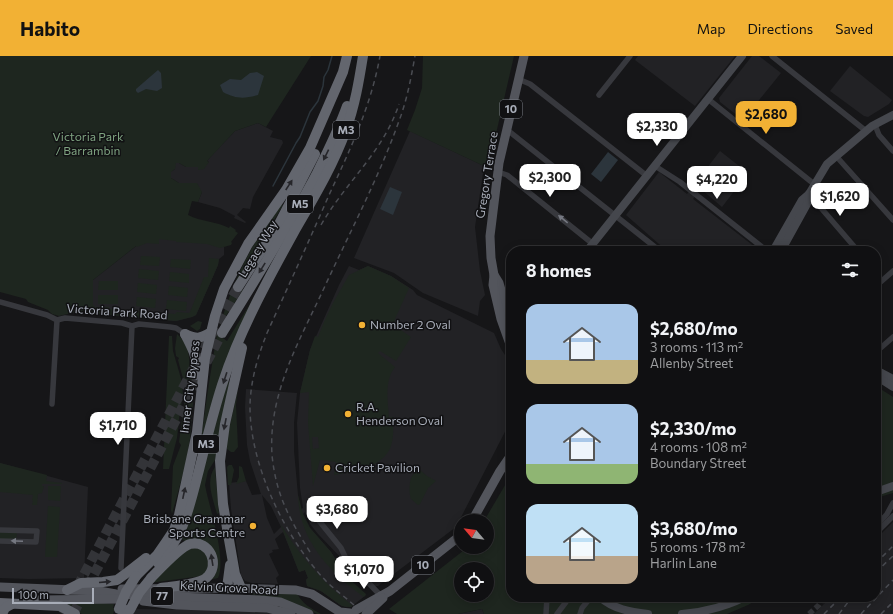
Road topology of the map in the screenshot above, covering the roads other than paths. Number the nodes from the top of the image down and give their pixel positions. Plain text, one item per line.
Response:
1 (347, 56) edge
2 (363, 56) edge
3 (524, 56) edge
4 (630, 56) edge
5 (742, 56) edge
6 (772, 56) edge
7 (361, 66) junction
8 (343, 72) junction
9 (518, 79) junction
10 (599, 95) dead end
11 (708, 99) junction
12 (893, 115) edge
13 (875, 125) junction
14 (506, 129) junction
15 (866, 131) junction
16 (893, 151) edge
17 (836, 156) junction
18 (655, 166) junction
19 (498, 172) junction
20 (647, 176) junction
21 (814, 184) junction
22 (809, 194) junction
23 (616, 215) junction
24 (893, 220) edge
25 (593, 244) joint
26 (654, 246) edge
27 (761, 246) edge
28 (776, 246) edge
29 (784, 246) edge
30 (854, 246) edge
31 (893, 271) edge
32 (494, 275) junction
33 (881, 282) edge
34 (238, 287) tunnel mouth
35 (0, 302) edge
36 (256, 304) junction
37 (506, 308) edge
38 (57, 320) junction
39 (132, 326) junction
40 (506, 326) edge
41 (210, 333) junction
42 (222, 333) tunnel mouth
43 (185, 334) junction
44 (893, 337) edge
45 (881, 348) edge
46 (881, 373) edge
47 (881, 379) edge
48 (893, 379) edge
49 (893, 387) edge
50 (52, 404) dead end
51 (197, 432) junction
52 (506, 462) edge
53 (893, 486) edge
54 (881, 490) edge
55 (893, 503) edge
56 (311, 506) dead end
57 (476, 514) edge
58 (893, 516) edge
59 (881, 521) edge
60 (881, 528) edge
61 (0, 530) edge
62 (0, 541) edge
63 (454, 541) edge
64 (166, 542) junction
65 (231, 553) junction
66 (121, 568) dead end
67 (144, 577) junction
68 (0, 587) edge
69 (161, 588) junction
70 (227, 588) junction
71 (241, 588) junction
72 (67, 590) junction
73 (99, 591) junction
74 (386, 595) junction
75 (0, 599) edge
76 (255, 600) junction
77 (225, 602) junction
78 (547, 602) edge
79 (566, 602) edge
80 (587, 602) edge
81 (607, 602) edge
82 (732, 602) edge
83 (0, 603) edge
84 (12, 604) junction
85 (124, 612) edge
86 (351, 612) edge
87 (2, 614) edge
88 (75, 614) edge
89 (291, 614) edge
90 (309, 614) edge
91 (366, 614) edge
92 (374, 614) edge
93 (546, 614) edge
94 (558, 614) edge
95 (580, 614) edge
96 (648, 614) edge
97 (682, 614) edge

1 - 8 highway, Inner City Bypass / M3
2 - 7 highway, Inner City Bypass / M3
3 - 9 main road, Gregory Terrace / 10
4 - 10 street
5 - 11 main road
6 - 15 street
7 - 36 highway, Inner City Bypass / M3
7 -> 42 highway, Legacy Way / M5
8 - 34 highway, Legacy Way / M5
41 -> 8 highway, Inner City Bypass / M3
9 - 14 main road, Gregory Terrace / 10
9 - 20 street
11 - 18 main road
11 - 21 street
12 - 13 main road
13 - 15 main road
13 - 16 street
14 - 19 main road, Gregory Terrace / 10
14 - 23 street
15 - 17 main road
17 - 21 main road
17 - 24 street
18 - 20 main road
18 - 27 street
25 -> 19 street
19 - 32 main road, Gregory Terrace / 10
20 - 23 main road
21 - 22 main road
22 - 28 main road
22 - 29 main road
22 - 30 street
23 - 25 main road
23 - 26 street
31 - 33 street
32 - 37 main road, Gregory Terrace / 10
32 - 40 main road, Gregory Terrace / 10
35 - 38 street, Victoria Park Road
36 -> 65 highway
36 -> 67 highway, Inner City Bypass / M3
38 - 39 street, Victoria Park Road
38 - 50 street
39 - 43 street, Victoria Park Road
39 - 66 street
41 - 43 highway
41 - 51 highway, Inner City Bypass / M3
43 - 51 highway
44 - 45 street
46 - 48 main road
47 - 49 main road
64 -> 51 highway, Inner City Bypass / M3
52 - 57 main road
53 - 54 main road
55 - 59 street
56 - 74 street
58 - 60 street
61 -> 62 street
63 - 74 main road, 10
64 - 67 highway, Inner City Bypass / M3
72 -> 64 highway
65 - 70 highway
65 - 71 highway
69 -> 67 highway
67 - 85 highway, bridge
67 - 85 highway, Inner City Bypass / M3, bridge
68 - 72 main road, Kelvin Grove Road / 77
69 - 70 main road, Kelvin Grove Road
69 - 73 main road, Kelvin Grove Road
70 - 71 main road, Kelvin Grove Road
70 - 77 main road
71 - 76 main road
71 - 86 main road, Kelvin Grove Road
72 - 73 main road, Kelvin Grove Road / 77
73 - 77 main road, Kelvin Grove Road / 77
74 - 86 main road, 10, bridge
74 - 91 main road, 10, bridge
74 - 92 main road
75 - 77 main road, Kelvin Grove Road / 77
76 - 77 main road, Kelvin Grove Road / 77
76 - 90 main road, Kelvin Grove Road / 77
77 - 89 main road, Kelvin Grove Road / 77
78 - 93 street
79 - 94 street
80 - 95 street
81 - 96 main road
82 - 97 main road
83 - 84 highway
84 - 87 highway
84 - 88 highway

